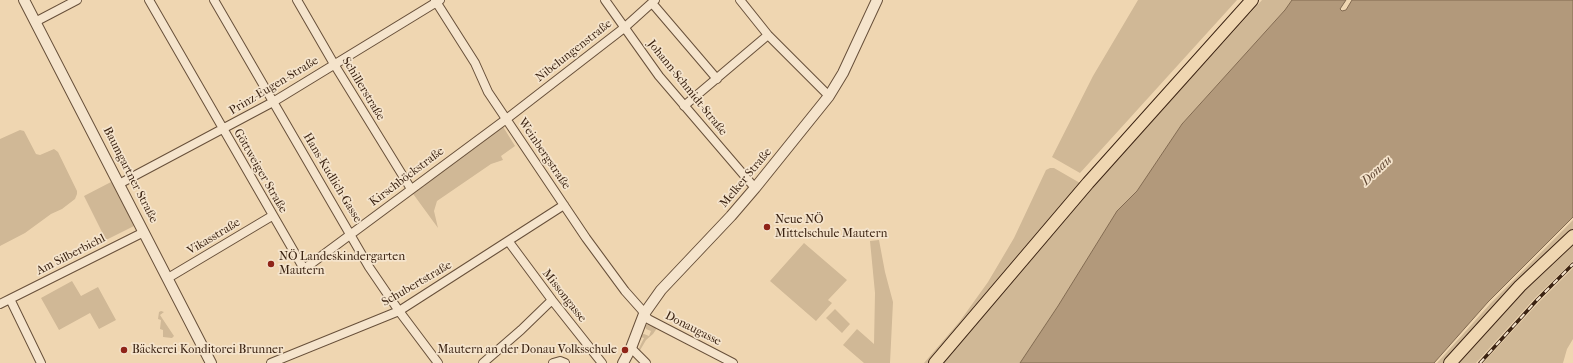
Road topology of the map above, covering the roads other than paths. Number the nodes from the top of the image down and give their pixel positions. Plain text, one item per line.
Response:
1 (24, 0) edge
2 (77, 0) edge
3 (149, 0) edge
4 (214, 0) edge
5 (297, 0) edge
6 (605, 0) edge
7 (740, 0) edge
8 (877, 0) edge
9 (1252, 0) edge
10 (437, 1) edge
11 (654, 1) edge
12 (35, 22) junction
13 (624, 28) junction
14 (768, 35) junction
15 (334, 64) junction
16 (717, 79) junction
17 (830, 96) junction
18 (273, 102) junction
19 (684, 106) junction
20 (506, 120) junction
21 (222, 128) junction
22 (119, 184) junction
23 (756, 188) junction
24 (411, 189) junction
25 (564, 205) junction
26 (272, 216) junction
27 (144, 232) junction
28 (351, 234) junction
29 (1573, 236) edge
30 (509, 242) junction
31 (304, 269) joint
32 (168, 278) junction
33 (10, 299) junction
34 (552, 300) junction
35 (0, 304) edge
36 (399, 311) junction
37 (644, 314) junction
38 (631, 348) junction
39 (41, 363) edge
40 (211, 363) edge
41 (271, 363) edge
42 (438, 363) edge
43 (483, 363) edge
44 (553, 363) edge
45 (565, 363) edge
46 (602, 363) edge
47 (623, 363) edge
48 (646, 363) edge
49 (733, 363) edge
50 (936, 363) edge
51 (1450, 363) edge

1 - 12 street, Baumgartner Straße
2 - 12 street
3 - 21 street, Göttweiger Straße
4 - 18 street, Hans-Kudlich-Gasse
5 - 15 street, Schillerstraße
6 - 13 street, Johann-Schmidt-Straße
7 - 14 street
8 - 17 street, Melker Straße
9 - 50 main road
10 - 15 street, Prinz-Eugen-Straße
10 - 20 street, Weinbergstraße
11 - 13 street, Nibelungenstraße
11 - 16 street
12 - 22 street, Baumgartner Straße
13 - 19 street, Johann-Schmidt-Straße
13 - 20 street, Nibelungenstraße
14 - 16 street
14 - 17 street
15 - 18 street, Prinz-Eugen-Straße
15 - 24 street, Schillerstraße
16 - 19 street
17 - 23 street, Melker Straße
18 - 21 street, Prinz-Eugen-Straße
18 - 28 street, Hans-Kudlich-Gasse
19 - 23 street, Johann-Schmidt-Straße
20 - 24 street, Kirschböckstraße
20 - 25 street, Weinbergstraße
21 - 22 street, Prinz-Eugen-Straße
21 - 26 street, Göttweiger Straße
22 - 27 street, Baumgartner Straße
23 - 37 street, Melker Straße
24 - 28 street, Kirschböckstraße
25 - 30 street, Schubertstraße
25 - 37 street, Weinbergstraße
26 - 31 street, Göttweiger Straße
26 - 32 street, Vikasstraße
27 - 32 street, Baumgartner Straße
27 - 33 street, Am Silberbichl
28 - 31 street, Kirschböckstraße
28 - 36 street, Hans-Kudlich-Gasse
29 - 51 main road
30 - 34 street, Missongasse
30 - 36 street, Schubertstraße
32 - 40 street, Baumgartner Straße
33 - 35 street, Am Silberbichl
33 - 39 street
34 - 43 street
34 - 46 street, Missongasse
36 - 41 street, Schubertstraße
36 - 42 street, Hans-Kudlich-Gasse
37 - 38 street, Melker Straße
37 - 49 street, Donaugasse
38 - 47 street, Melker Straße
38 - 48 street
44 - 45 street

